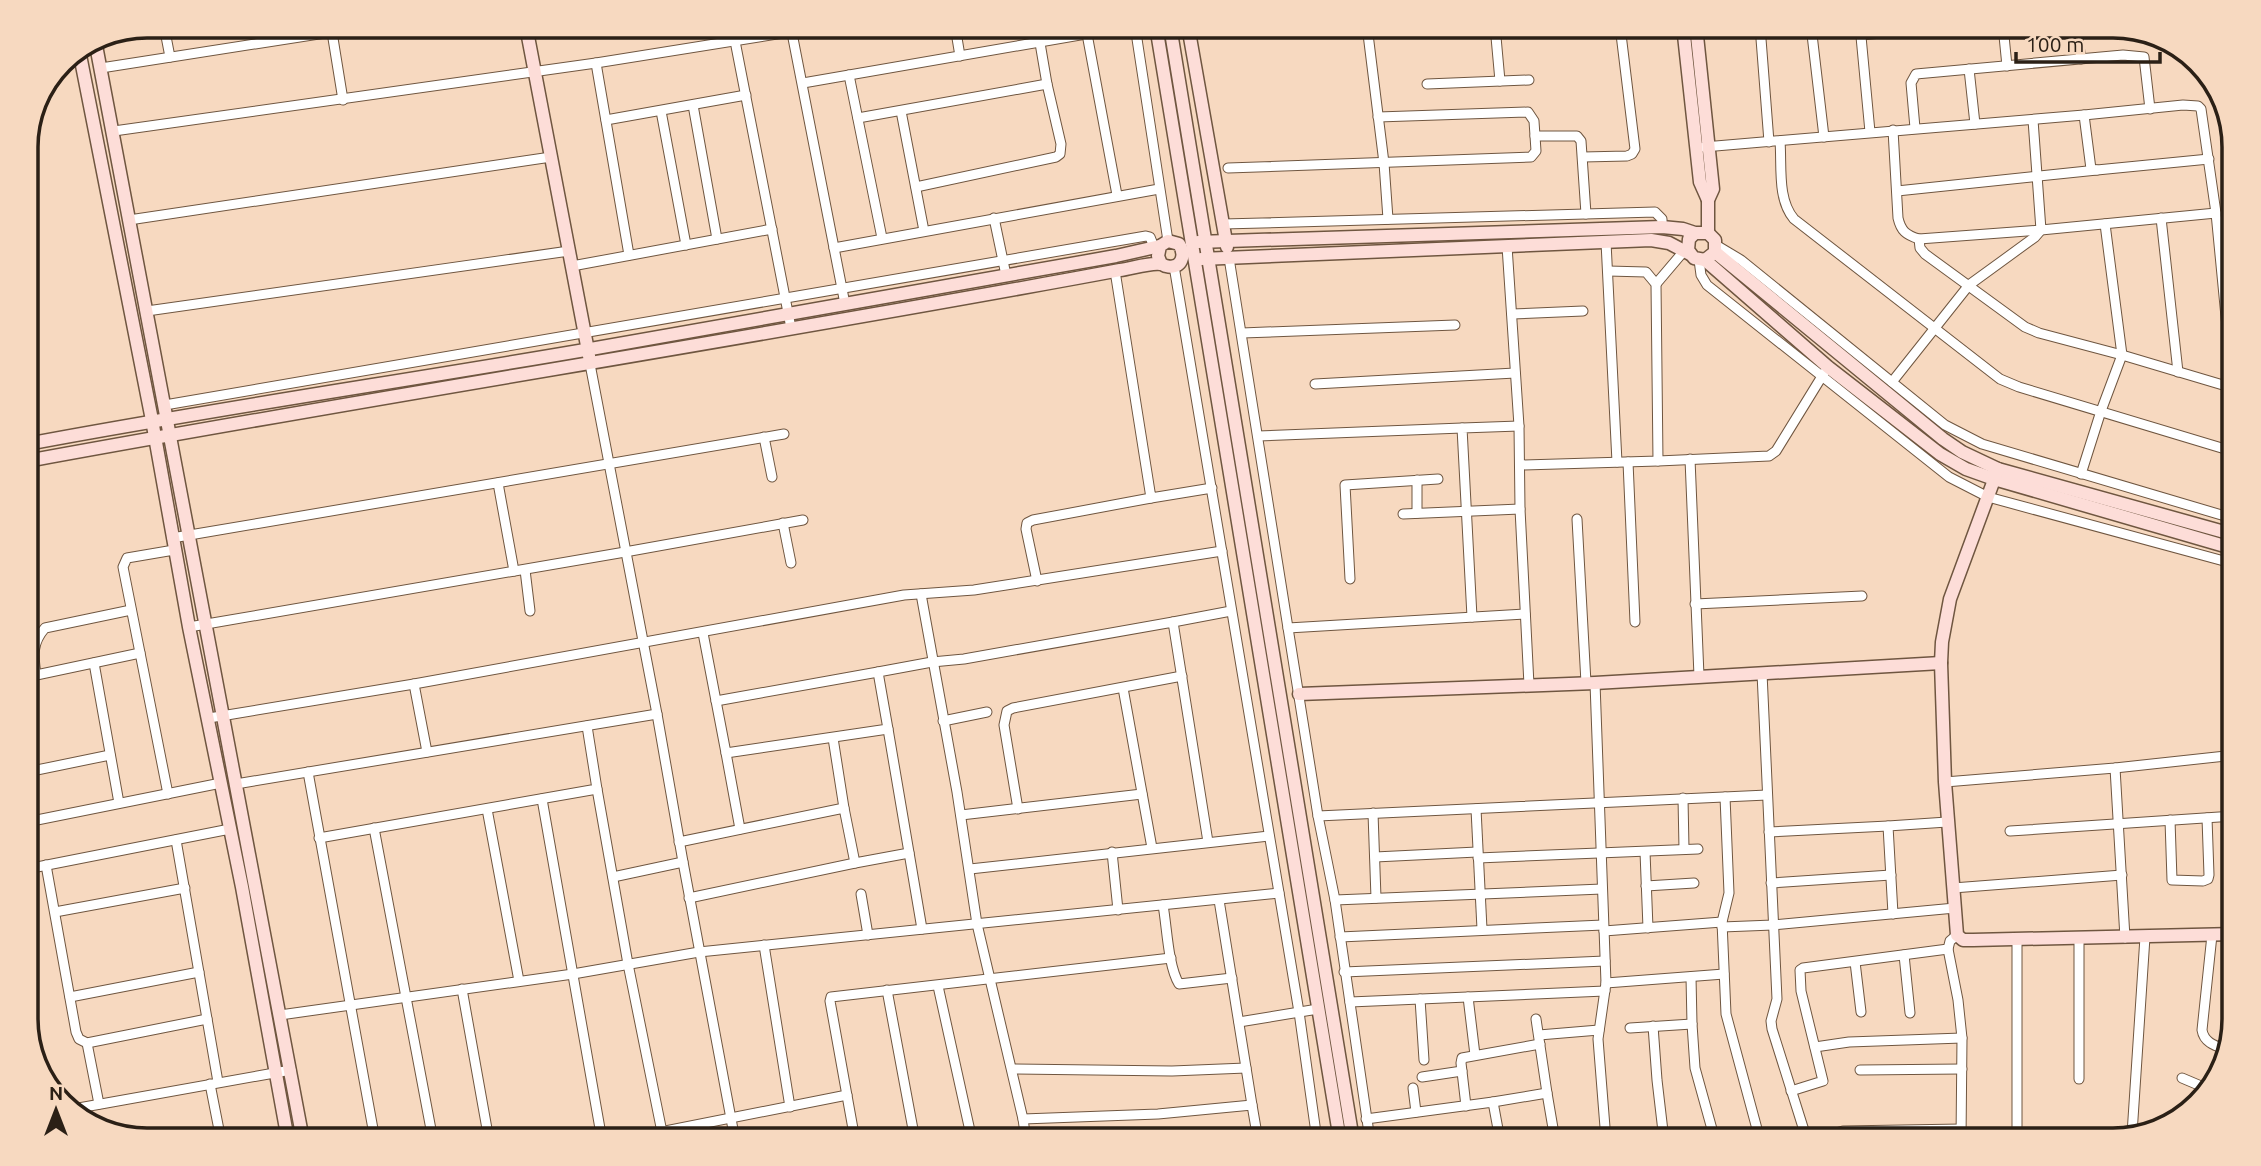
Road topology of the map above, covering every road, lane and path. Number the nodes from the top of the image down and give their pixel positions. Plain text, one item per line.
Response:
1 (166, 38) edge
2 (279, 38) edge
3 (333, 38) edge
4 (528, 38) edge
5 (749, 38) edge
6 (793, 38) edge
7 (957, 38) edge
8 (1066, 38) edge
9 (1088, 38) edge
10 (1136, 38) edge
11 (1157, 38) edge
12 (1170, 38) edge
13 (1190, 38) edge
14 (1368, 38) edge
15 (1495, 38) edge
16 (1622, 38) edge
17 (1685, 38) edge
18 (1697, 38) edge
19 (1761, 38) edge
20 (1812, 38) edge
21 (1862, 38) edge
22 (2004, 38) edge
23 (2078, 38) edge
24 (735, 41) junction
25 (1040, 43) junction
26 (97, 51) edge
27 (960, 56) junction
28 (170, 57) junction
29 (2081, 59) junction
30 (81, 62) edge
31 (596, 63) junction
32 (2007, 66) junction
33 (100, 68) junction
34 (1969, 69) junction
35 (534, 71) junction
36 (849, 75) junction
37 (1529, 80) dead end
38 (1500, 81) junction
39 (803, 83) junction
40 (1046, 83) junction
41 (1427, 84) dead end
42 (746, 95) junction
43 (343, 100) junction
44 (694, 105) junction
45 (2150, 109) junction
46 (661, 111) junction
47 (901, 111) junction
48 (2084, 115) junction
49 (1378, 117) junction
50 (858, 118) junction
51 (606, 120) junction
52 (2033, 120) junction
53 (1975, 124) junction
54 (1915, 128) junction
55 (1893, 130) junction
56 (114, 131) junction
57 (1870, 132) junction
58 (1535, 136) junction
59 (1824, 137) junction
60 (1780, 141) junction
61 (1769, 142) junction
62 (1702, 147) junction
63 (551, 157) junction
64 (1583, 157) junction
65 (2209, 159) junction
66 (1384, 163) junction
67 (1228, 168) dead end
68 (2096, 170) junction
69 (2038, 176) junction
70 (916, 187) junction
71 (1159, 189) junction
72 (1896, 191) junction
73 (1118, 195) junction
74 (1708, 205) junction
75 (2216, 212) junction
76 (1586, 214) junction
77 (994, 218) junction
78 (2161, 218) junction
79 (1388, 219) junction
80 (129, 220) junction
81 (1223, 223) junction
82 (2105, 223) junction
83 (1662, 227) junction
84 (772, 229) junction
85 (1683, 229) junction
86 (2041, 230) junction
87 (924, 231) junction
88 (1702, 233) junction
89 (882, 238) junction
90 (718, 239) junction
91 (1919, 239) junction
92 (1226, 241) junction
93 (1606, 242) junction
94 (1176, 244) junction
95 (686, 245) junction
96 (1507, 246) junction
97 (834, 248) junction
98 (569, 251) junction
99 (1702, 254) junction
100 (629, 255) junction
101 (1209, 258) junction
102 (1229, 258) junction
103 (1003, 260) junction
104 (1178, 262) junction
105 (572, 266) junction
106 (1115, 271) junction
107 (1608, 271) junction
108 (2222, 274) edge
109 (1006, 275) junction
110 (1656, 285) junction
111 (1969, 285) junction
112 (842, 289) junction
113 (785, 299) junction
114 (845, 304) junction
115 (147, 311) junction
116 (1583, 311) dead end
117 (788, 314) junction
118 (1512, 314) junction
119 (1455, 325) dead end
120 (791, 328) junction
121 (1933, 328) junction
122 (585, 333) junction
123 (1242, 333) junction
124 (587, 349) junction
125 (2122, 355) junction
126 (590, 364) junction
127 (1825, 372) junction
128 (2178, 372) junction
129 (1515, 373) junction
130 (1892, 382) junction
131 (1315, 384) dead end
132 (2222, 385) edge
133 (165, 405) junction
134 (2101, 411) junction
135 (168, 418) junction
136 (152, 421) junction
137 (1519, 426) junction
138 (1462, 428) junction
139 (784, 433) dead end
140 (171, 434) junction
141 (1258, 436) junction
142 (155, 437) junction
143 (764, 437) junction
144 (39, 442) edge
145 (2222, 448) edge
146 (39, 459) edge
147 (1690, 460) junction
148 (1658, 461) junction
149 (1617, 462) junction
150 (1628, 462) junction
151 (609, 463) junction
152 (1520, 465) junction
153 (2052, 466) junction
154 (1996, 474) junction
155 (2081, 474) junction
156 (772, 477) dead end
157 (1438, 479) dead end
158 (1417, 480) junction
159 (2048, 482) junction
160 (498, 483) junction
161 (1212, 488) junction
162 (1988, 497) junction
163 (1151, 498) junction
164 (1520, 509) junction
165 (1467, 511) junction
166 (1417, 513) junction
167 (1403, 514) dead end
168 (2222, 515) edge
169 (1577, 519) dead end
170 (803, 520) dead end
171 (782, 523) junction
172 (2222, 531) edge
173 (189, 536) junction
174 (173, 544) junction
175 (2222, 545) edge
176 (1222, 551) junction
177 (625, 552) junction
178 (2222, 560) edge
179 (791, 563) dead end
180 (525, 570) junction
181 (514, 571) junction
182 (1350, 579) dead end
183 (1037, 581) junction
184 (921, 594) junction
185 (1863, 596) dead end
186 (1695, 604) junction
187 (131, 610) junction
188 (530, 611) dead end
189 (1231, 611) junction
190 (1525, 614) junction
191 (1472, 617) junction
192 (1173, 622) junction
193 (1636, 622) dead end
194 (205, 624) junction
195 (188, 627) junction
196 (1288, 628) junction
197 (703, 633) junction
198 (39, 635) edge
199 (643, 643) junction
200 (140, 653) junction
201 (932, 662) junction
202 (94, 663) junction
203 (1941, 663) junction
204 (878, 672) junction
205 (39, 673) edge
206 (1762, 673) junction
207 (1182, 676) junction
208 (1699, 676) junction
209 (1590, 683) junction
210 (414, 684) junction
211 (1529, 685) junction
212 (1124, 688) junction
213 (1299, 694) junction
214 (1281, 698) junction
215 (716, 701) junction
216 (1266, 701) junction
217 (987, 712) dead end
218 (657, 714) junction
219 (223, 715) junction
220 (209, 718) junction
221 (943, 721) junction
222 (587, 726) junction
223 (888, 729) junction
224 (833, 738) junction
225 (427, 752) junction
226 (726, 753) junction
227 (110, 755) junction
228 (2222, 756) edge
229 (2115, 768) junction
230 (39, 769) edge
231 (308, 772) junction
232 (1945, 782) junction
233 (221, 783) junction
234 (236, 784) junction
235 (597, 789) junction
236 (168, 794) junction
237 (1142, 794) junction
238 (1767, 795) junction
239 (1725, 797) junction
240 (1683, 798) junction
241 (542, 799) junction
242 (1599, 802) junction
243 (119, 803) junction
244 (487, 808) junction
245 (844, 808) junction
246 (1018, 808) junction
247 (1476, 809) junction
248 (1373, 813) junction
249 (961, 815) junction
250 (1318, 817) junction
251 (2222, 817) edge
252 (2207, 818) junction
253 (39, 820) edge
254 (2170, 820) junction
255 (1947, 822) junction
256 (2119, 823) junction
257 (1888, 826) junction
258 (374, 828) junction
259 (230, 829) junction
260 (740, 829) junction
261 (2010, 831) dead end
262 (1769, 832) junction
263 (1269, 836) junction
264 (319, 838) junction
265 (176, 840) junction
266 (679, 842) junction
267 (1209, 842) junction
268 (1152, 848) junction
269 (1684, 849) junction
270 (1698, 849) dead end
271 (1112, 852) junction
272 (1644, 852) junction
273 (909, 853) junction
274 (1602, 853) junction
275 (1478, 855) junction
276 (1375, 857) junction
277 (683, 862) junction
278 (855, 863) junction
279 (46, 865) junction
280 (39, 866) edge
281 (970, 869) junction
282 (1891, 875) junction
283 (2122, 875) junction
284 (613, 877) junction
285 (1695, 883) dead end
286 (1772, 883) junction
287 (1646, 886) junction
288 (185, 888) junction
289 (1953, 888) junction
290 (1602, 889) junction
291 (1279, 893) junction
292 (1480, 893) junction
293 (861, 894) dead end
294 (690, 898) junction
295 (1377, 898) junction
296 (1219, 900) junction
297 (1335, 900) junction
298 (1163, 905) junction
299 (1955, 908) junction
300 (1118, 910) junction
301 (55, 912) junction
302 (1893, 914) junction
303 (1309, 916) junction
304 (978, 924) junction
305 (1722, 924) junction
306 (1773, 925) junction
307 (1604, 928) junction
308 (1648, 928) junction
309 (922, 929) junction
310 (1482, 929) junction
311 (1317, 930) junction
312 (1339, 932) junction
313 (868, 935) junction
314 (1957, 935) junction
315 (2211, 935) junction
316 (2222, 935) edge
317 (2145, 937) junction
318 (2125, 938) junction
319 (2079, 939) junction
320 (2017, 940) junction
321 (764, 945) junction
322 (1948, 949) junction
323 (699, 951) junction
324 (1903, 955) junction
325 (1171, 958) junction
326 (1605, 961) junction
327 (1855, 962) junction
328 (628, 964) junction
329 (199, 972) junction
330 (1344, 972) junction
331 (573, 974) junction
332 (1724, 974) junction
333 (1691, 976) junction
334 (1232, 978) junction
335 (990, 980) junction
336 (519, 981) junction
337 (938, 986) junction
338 (1606, 987) junction
339 (462, 989) junction
340 (887, 990) junction
341 (407, 996) junction
342 (70, 997) junction
343 (1468, 997) junction
344 (1420, 999) junction
345 (1350, 1002) junction
346 (351, 1004) junction
347 (1318, 1009) junction
348 (1299, 1012) junction
349 (1861, 1012) dead end
350 (1910, 1013) dead end
351 (280, 1015) junction
352 (1536, 1018) dead end
353 (207, 1019) junction
354 (1239, 1022) junction
355 (1327, 1024) junction
356 (1692, 1024) junction
357 (1653, 1026) junction
358 (1630, 1028) dead end
359 (1599, 1030) junction
360 (1962, 1038) junction
361 (1539, 1040) junction
362 (87, 1043) junction
363 (1815, 1047) junction
364 (2219, 1047) edge
365 (1475, 1055) junction
366 (1424, 1060) dead end
367 (1246, 1068) junction
368 (1012, 1069) junction
369 (1962, 1069) junction
370 (291, 1070) junction
371 (1860, 1070) dead end
372 (1462, 1071) junction
373 (276, 1073) junction
374 (1422, 1077) dead end
375 (2182, 1078) dead end
376 (2079, 1079) dead end
377 (214, 1083) junction
378 (2199, 1085) edge
379 (1413, 1088) dead end
380 (1791, 1091) junction
381 (1547, 1093) junction
382 (847, 1095) junction
383 (1493, 1102) junction
384 (99, 1104) junction
385 (1252, 1105) junction
386 (91, 1106) edge
387 (1466, 1106) junction
388 (790, 1107) junction
389 (1416, 1112) junction
390 (731, 1118) junction
391 (1023, 1119) junction
392 (1366, 1119) junction
393 (2133, 1126) edge
394 (220, 1128) edge
395 (286, 1128) edge
396 (301, 1128) edge
397 (373, 1128) edge
398 (431, 1128) edge
399 (487, 1128) edge
400 (600, 1128) edge
401 (661, 1128) edge
402 (682, 1128) edge
403 (733, 1128) edge
404 (853, 1128) edge
405 (913, 1128) edge
406 (969, 1128) edge
407 (1024, 1128) edge
408 (1256, 1128) edge
409 (1315, 1128) edge
410 (1339, 1128) edge
411 (1350, 1128) edge
412 (1368, 1128) edge
413 (1498, 1128) edge
414 (1553, 1128) edge
415 (1605, 1128) edge
416 (1663, 1128) edge
417 (1712, 1128) edge
418 (1757, 1128) edge
419 (1805, 1128) edge
420 (1961, 1128) edge
421 (2017, 1128) edge

1 - 28 street
2 - 28 street
3 - 43 street
4 - 35 street
5 - 24 street
6 - 39 street
7 - 27 street
8 - 25 street
9 - 73 street
10 - 71 street
11 - 94 street
12 - 94 street
13 - 81 street
14 - 49 street
15 - 38 street
16 - 64 street
17 - 62 street
18 - 62 street
19 - 61 street
20 - 59 street
21 - 57 street
22 - 32 street
23 - 29 street
24 - 31 street
24 - 42 street
25 - 27 street
25 - 40 street
26 - 33 street
27 - 36 street
28 - 33 street
29 - 32 street
29 - 45 street
30 - 136 street
31 - 35 street
31 - 51 street
32 - 34 street
33 - 56 street
34 - 53 street
34 - 54 street
35 - 43 street
35 - 63 street
36 - 39 street
36 - 50 street
37 - 38 street
38 - 41 street
39 - 97 street
40 - 47 street
40 - 70 street
42 - 44 street
42 - 84 street
43 - 56 street
44 - 46 street
44 - 90 street
45 - 48 street
45 - 65 street
46 - 51 street
46 - 95 street
47 - 50 street
47 - 70 street
48 - 52 street
48 - 68 street
49 - 58 street
49 - 66 street
50 - 89 street
51 - 100 street
52 - 53 street
52 - 69 street
53 - 54 street
54 - 55 street
55 - 57 street
55 - 72 street
56 - 80 street
57 - 59 street
58 - 64 street
58 - 66 street
59 - 60 street
60 - 61 street
60 - 121 street
61 - 62 street
62 - 74 street
63 - 80 street
63 - 98 street
64 - 76 street
65 - 68 street
65 - 75 street
66 - 67 street
66 - 79 street
68 - 69 street
69 - 72 street
69 - 86 street
70 - 87 street
71 - 73 street
71 - 94 street
72 - 91 street
73 - 77 street
74 - 85 street
74 - 88 street
75 - 78 street
75 - 108 street
76 - 79 street
76 - 83 street
77 - 87 street
77 - 103 street
78 - 82 street
78 - 128 street
79 - 81 street
80 - 115 street
81 - 92 street
82 - 86 street
82 - 125 street
83 - 85 street
83 - 92 street
84 - 90 street
84 - 113 street
85 - 88 street
86 - 91 street
86 - 111 street
87 - 89 street
88 - 99 street
88 - 99 street
89 - 97 street
90 - 95 street
91 - 111 street
92 - 94 street
92 - 102 street
93 - 96 street
93 - 99 street
93 - 107 street
94 - 101 street
94 - 103 street
94 - 104 street
94 - 104 street
94 - 109 street
95 - 100 street
96 - 102 street
96 - 118 street
97 - 112 street
98 - 105 street
98 - 115 street
99 - 110 street
99 - 127 street
99 - 130 street
99 - 154 street
100 - 105 street
101 - 102 street
101 - 104 street
101 - 214 street
102 - 123 street
103 - 109 street
103 - 112 street
104 - 106 street
104 - 161 street
104 - 216 street
105 - 122 street
106 - 120 street
106 - 163 street
107 - 110 street
107 - 149 street
109 - 114 street
110 - 148 street
111 - 121 street
111 - 125 street
112 - 113 street
112 - 114 street
113 - 117 street
113 - 122 street
114 - 117 street
115 - 133 street
116 - 118 street
117 - 120 street
117 - 124 street
118 - 129 street
119 - 123 street
120 - 126 street
121 - 130 street
121 - 134 street
122 - 124 street
122 - 133 street
123 - 141 street
124 - 126 street
124 - 135 street
125 - 128 street
125 - 134 street
126 - 140 street
126 - 151 street
127 - 147 street
127 - 154 street
127 - 162 street
128 - 132 street
129 - 131 street
129 - 137 street
130 - 153 street
133 - 135 street
134 - 145 street
134 - 155 street
135 - 136 street
135 - 140 street
136 - 142 street
136 - 144 street
137 - 138 street
137 - 152 street
138 - 141 street
138 - 165 street
139 - 143 street
140 - 142 street
140 - 173 street
141 - 196 street
142 - 146 street
142 - 174 street
143 - 151 street
143 - 156 street
147 - 148 street
147 - 186 street
148 - 150 street
149 - 150 street
149 - 152 street
150 - 193 street
151 - 160 street
151 - 177 street
152 - 164 street
153 - 155 street
153 - 159 street
154 - 159 street
154 - 162 street
154 - 175 street
155 - 168 street
157 - 158 street
158 - 166 street
158 - 182 street
159 - 172 street
160 - 173 street
160 - 181 street
161 - 163 street
161 - 176 street
162 - 178 street
162 - 203 street
163 - 183 street
164 - 165 street
164 - 190 street
165 - 166 street
165 - 191 street
166 - 167 street
169 - 209 street
170 - 171 street
171 - 177 street
171 - 179 street
173 - 174 street
173 - 194 street
174 - 187 street
174 - 195 street
176 - 183 street
176 - 189 street
177 - 180 street
177 - 199 street
180 - 181 street
180 - 188 street
181 - 194 street
183 - 184 street
184 - 197 street
184 - 201 street
185 - 186 street
186 - 208 street
187 - 198 street
187 - 200 street
189 - 192 street
189 - 263 street
190 - 191 street
190 - 211 street
191 - 196 street
192 - 201 street
192 - 207 street
194 - 195 street
194 - 219 street
195 - 220 street
196 - 213 street
197 - 199 street
197 - 215 street
199 - 210 street
199 - 218 street
200 - 202 street
200 - 236 street
201 - 204 street
201 - 221 street
202 - 205 street
202 - 227 street
203 - 206 street
203 - 232 street
204 - 215 street
204 - 223 street
206 - 208 street
206 - 238 street
207 - 212 street
207 - 267 street
208 - 209 street
209 - 211 street
209 - 242 street
210 - 219 street
210 - 225 street
211 - 213 street
212 - 237 street
212 - 246 street
213 - 250 street
214 - 216 street
214 - 303 street
215 - 226 street
216 - 303 street
217 - 221 street
218 - 222 street
218 - 266 street
219 - 220 street
219 - 234 street
220 - 233 street
221 - 249 street
222 - 225 street
222 - 235 street
223 - 224 street
223 - 273 street
224 - 226 street
224 - 245 street
225 - 231 street
226 - 260 street
227 - 230 street
227 - 243 street
228 - 229 street
229 - 232 street
229 - 256 street
231 - 234 street
231 - 264 street
232 - 255 street
233 - 236 street
233 - 259 street
234 - 351 street
235 - 241 street
235 - 284 street
236 - 243 street
237 - 246 street
237 - 268 street
238 - 239 street
238 - 262 street
239 - 240 street
239 - 305 street
240 - 242 street
240 - 269 street
241 - 244 street
241 - 331 street
242 - 247 street
242 - 274 street
243 - 253 street
244 - 258 street
244 - 336 street
245 - 260 street
245 - 278 street
246 - 249 street
247 - 248 street
247 - 275 street
248 - 250 street
248 - 276 street
249 - 281 street
250 - 297 street
251 - 252 street
252 - 254 street
252 - 254 street
254 - 256 street
255 - 257 street
255 - 289 street
256 - 261 street
256 - 283 street
257 - 262 street
257 - 282 street
258 - 264 street
258 - 341 street
259 - 265 street
259 - 373 street
260 - 266 street
262 - 286 street
263 - 267 street
263 - 291 street
264 - 346 street
265 - 279 street
265 - 288 street
266 - 277 street
267 - 268 street
268 - 271 street
269 - 270 street
269 - 272 street
271 - 281 street
271 - 300 street
272 - 274 street
272 - 287 street
273 - 278 street
273 - 309 street
274 - 275 street
274 - 290 street
275 - 276 street
275 - 292 street
276 - 295 street
277 - 284 street
277 - 294 street
278 - 294 street
279 - 280 street
279 - 301 street
281 - 304 street
282 - 286 street
282 - 302 street
283 - 289 street
283 - 318 street
284 - 328 street
285 - 287 street
286 - 306 street
287 - 308 street
288 - 301 street
288 - 329 street
289 - 299 street
290 - 292 street
290 - 307 street
291 - 296 street
291 - 348 street
292 - 295 street
292 - 310 street
293 - 313 street
294 - 323 street
295 - 297 street
296 - 298 street
296 - 334 street
297 - 312 street
298 - 300 street
298 - 325 street
299 - 302 street
299 - 314 street
300 - 304 street
301 - 342 street
302 - 306 street
303 - 311 street
303 - 347 street
304 - 309 street
304 - 335 street
305 - 306 street
305 - 308 street
305 - 332 street
306 - 380 street
307 - 308 street
307 - 310 street
307 - 326 street
309 - 313 street
310 - 312 street
311 - 312 street
311 - 355 street
312 - 330 street
313 - 321 street
314 - 320 street
314 - 322 street
315 - 316 street
315 - 317 street
315 - 364 street
317 - 318 street
317 - 393 street
318 - 319 street
319 - 320 street
319 - 376 street
320 - 421 street
321 - 323 street
321 - 388 street
322 - 324 street
322 - 360 street
323 - 328 street
323 - 390 street
324 - 327 street
324 - 350 street
325 - 334 street
325 - 335 street
326 - 330 street
326 - 338 street
327 - 349 street
327 - 363 street
328 - 331 street
328 - 401 street
329 - 342 street
329 - 353 street
330 - 345 street
331 - 336 street
331 - 400 street
332 - 333 street
332 - 418 street
333 - 338 street
333 - 356 street
334 - 354 street
335 - 337 street
335 - 368 street
336 - 339 street
337 - 340 street
337 - 406 street
338 - 343 street
338 - 359 street
339 - 341 street
339 - 399 street
340 - 382 street
340 - 405 street
341 - 346 street
341 - 398 street
342 - 362 street
343 - 344 street
343 - 365 street
344 - 345 street
344 - 366 street
345 - 392 street
346 - 351 street
346 - 397 street
347 - 348 street
347 - 355 street
348 - 354 street
348 - 409 street
351 - 370 street
352 - 361 street
353 - 362 street
353 - 377 street
354 - 367 street
355 - 410 street
355 - 411 street
356 - 357 street
356 - 417 street
357 - 358 street
357 - 416 street
359 - 361 street
359 - 415 street
360 - 363 street
360 - 369 street
361 - 365 street
361 - 381 street
362 - 384 street
363 - 380 street
365 - 372 street
367 - 368 street
367 - 385 street
368 - 391 street
369 - 371 street
369 - 420 street
370 - 373 street
370 - 396 street
372 - 374 street
372 - 387 street
373 - 377 street
373 - 395 street
375 - 378 street
377 - 384 street
377 - 394 street
379 - 389 street
380 - 419 street
381 - 383 street
381 - 414 street
382 - 388 street
382 - 404 street
383 - 387 street
383 - 413 street
384 - 386 street
385 - 391 street
385 - 408 street
387 - 389 street
388 - 390 street
389 - 392 street
390 - 402 street
390 - 403 street
391 - 407 street
392 - 412 street

